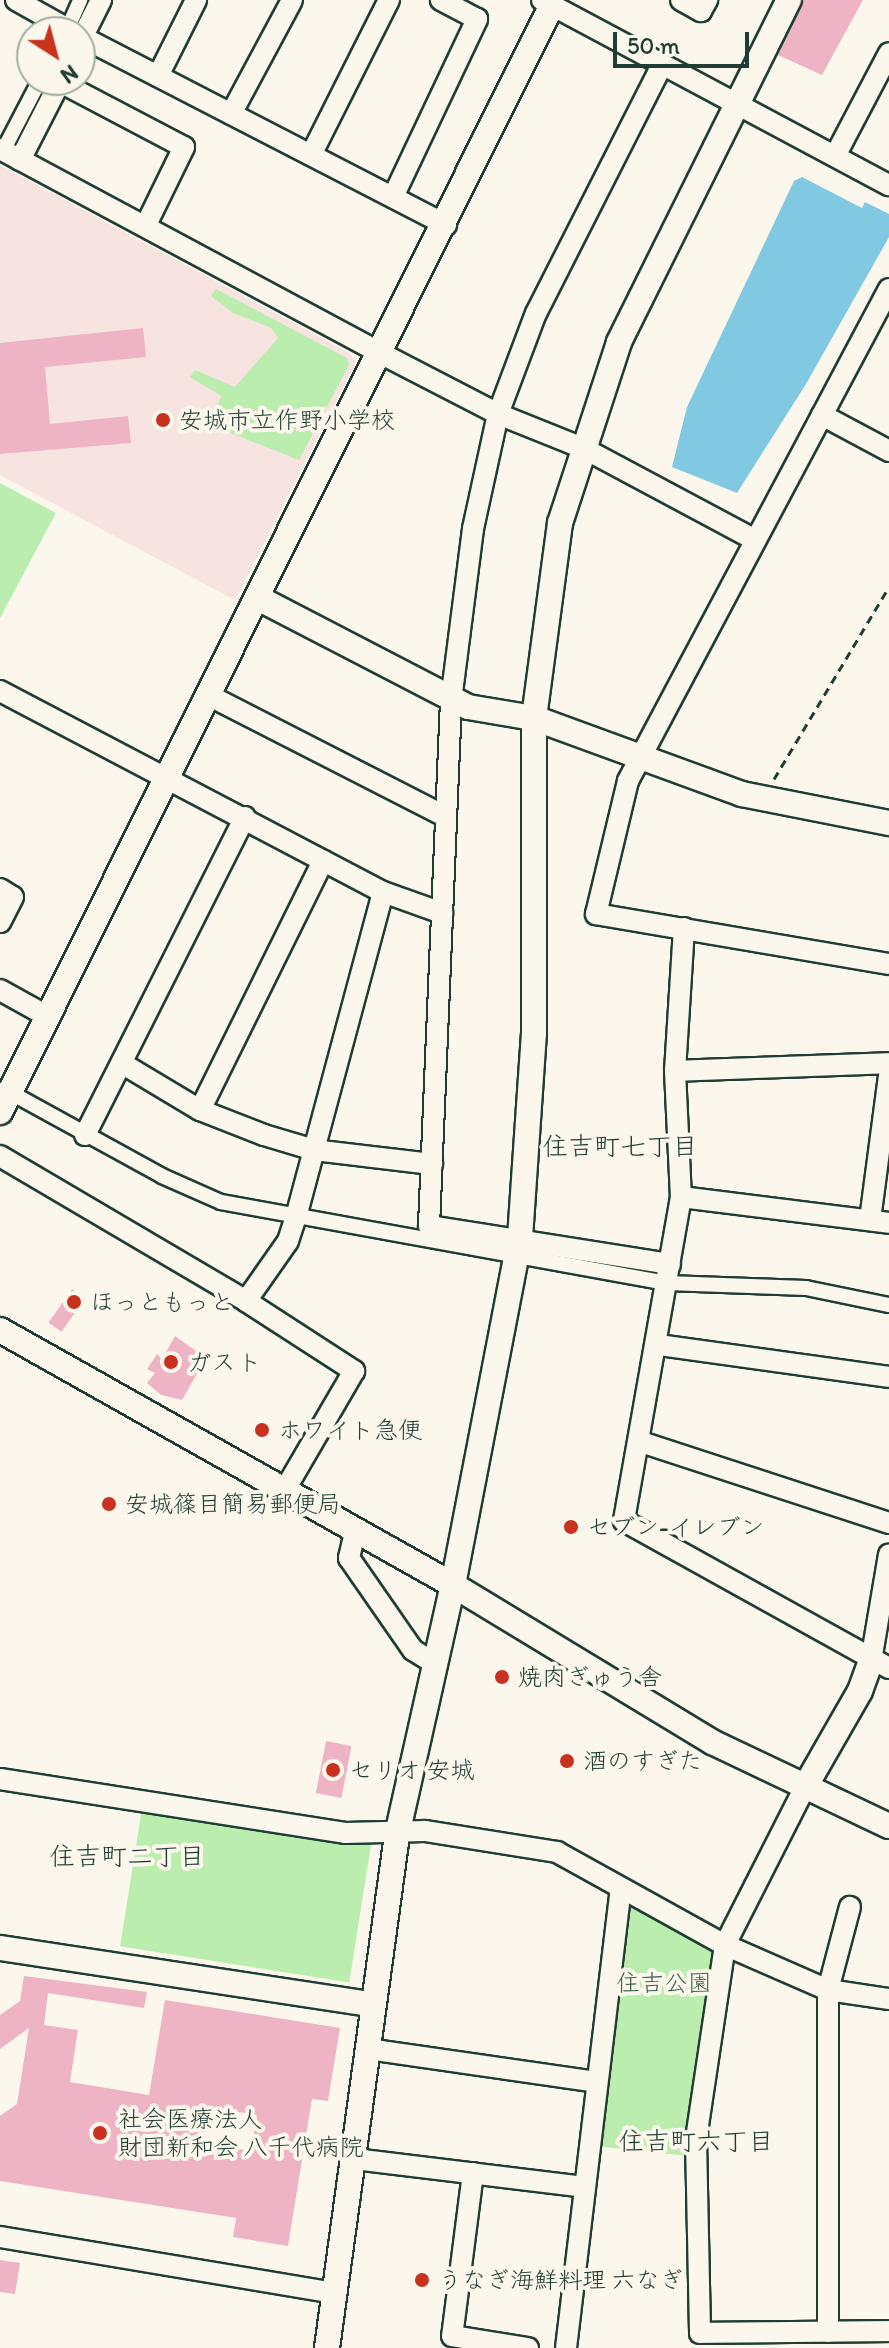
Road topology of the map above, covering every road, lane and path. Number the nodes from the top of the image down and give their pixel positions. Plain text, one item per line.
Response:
1 (16, 0) edge
2 (196, 0) edge
3 (292, 0) edge
4 (389, 0) edge
5 (441, 0) edge
6 (681, 0) edge
7 (707, 0) edge
8 (789, 0) edge
9 (549, 2) edge
10 (43, 16) edge
11 (96, 45) edge
12 (889, 53) edge
13 (661, 67) junction
14 (158, 76) junction
15 (44, 96) edge
16 (84, 96) edge
17 (737, 104) junction
18 (231, 114) junction
19 (8, 153) edge
20 (311, 155) junction
21 (835, 156) junction
22 (889, 185) edge
23 (393, 197) junction
24 (146, 225) junction
25 (446, 225) junction
26 (889, 289) edge
27 (382, 354) junction
28 (498, 414) junction
29 (822, 415) junction
30 (583, 448) junction
31 (889, 451) edge
32 (755, 540) junction
33 (889, 587) edge
34 (258, 598) junction
35 (0, 691) edge
36 (208, 695) junction
37 (451, 701) junction
38 (534, 718) junction
39 (641, 754) junction
40 (171, 777) junction
41 (763, 799) junction
42 (245, 817) junction
43 (446, 817) junction
44 (889, 823) edge
45 (323, 861) junction
46 (0, 889) edge
47 (383, 892) junction
48 (442, 913) junction
49 (0, 922) edge
50 (684, 928) junction
51 (889, 964) edge
52 (0, 990) edge
53 (47, 1016) junction
54 (889, 1063) edge
55 (123, 1064) junction
56 (675, 1071) junction
57 (889, 1076) edge
58 (4, 1098) edge
59 (200, 1110) junction
60 (85, 1135) junction
61 (314, 1150) junction
62 (0, 1156) edge
63 (432, 1164) junction
64 (681, 1197) junction
65 (296, 1217) junction
66 (880, 1221) edge
67 (517, 1248) junction
68 (669, 1273) junction
69 (246, 1301) junction
70 (889, 1305) edge
71 (0, 1330) edge
72 (659, 1345) junction
73 (889, 1377) edge
74 (641, 1442) junction
75 (283, 1493) junction
76 (889, 1523) edge
77 (355, 1532) junction
78 (889, 1555) edge
79 (453, 1585) junction
80 (435, 1664) junction
81 (880, 1665) edge
82 (0, 1779) edge
83 (805, 1787) junction
84 (889, 1826) edge
85 (397, 1835) junction
86 (621, 1889) junction
87 (850, 1907) dead end
88 (725, 1945) junction
89 (0, 1948) edge
90 (828, 1990) junction
91 (889, 1999) edge
92 (372, 2004) junction
93 (368, 2049) junction
94 (597, 2082) junction
95 (354, 2159) junction
96 (473, 2173) junction
97 (584, 2187) junction
98 (0, 2237) edge
99 (334, 2293) junction
100 (889, 2331) edge
101 (828, 2332) junction
102 (327, 2348) edge
103 (528, 2348) edge
104 (566, 2348) edge

1 - 10 street
2 - 14 street
3 - 18 street
4 - 20 street
5 - 23 street
6 - 7 street
8 - 17 street
9 - 13 street
9 - 25 street
11 - 14 street
12 - 21 street
13 - 17 street
13 - 28 street
14 - 18 street
15 - 19 street
16 - 24 street
17 - 21 street
17 - 30 street
18 - 20 street
19 - 24 street
20 - 23 street
21 - 22 street
23 - 25 street
24 - 27 street
25 - 27 street
26 - 29 street
27 - 28 street
27 - 34 street
28 - 30 street
28 - 37 street
29 - 31 street
29 - 32 street
30 - 32 street
30 - 38 street
32 - 39 street
33 - 41 path
34 - 36 street
34 - 37 street
35 - 40 street
36 - 40 street
36 - 43 street
37 - 38 street
37 - 43 street
38 - 39 street
38 - 67 street
39 - 41 street
39 - 50 street
40 - 42 street
40 - 53 street
41 - 44 street
42 - 45 street
42 - 55 street
43 - 48 street
45 - 47 street
45 - 59 street
46 - 49 street
47 - 48 street
47 - 61 street
48 - 63 street
50 - 51 street
50 - 56 street
52 - 53 street
53 - 58 street
54 - 56 street
55 - 59 street
55 - 60 street
56 - 64 street
57 - 66 street
58 - 60 street
59 - 61 street
60 - 65 street
61 - 63 street
61 - 65 street
62 - 69 street
63 - 67 street
64 - 66 street
64 - 68 street
65 - 67 street
65 - 69 street
67 - 68 street
67 - 79 street
68 - 70 street
68 - 72 street
69 - 75 street
71 - 75 street
72 - 73 street
72 - 74 street
74 - 76 street
74 - 81 street
75 - 77 street
77 - 79 street
77 - 80 street
78 - 81 street
79 - 80 street
79 - 83 street
80 - 85 street
81 - 83 street
82 - 85 street
83 - 84 street
83 - 88 street
85 - 86 street
85 - 92 street
86 - 88 street
86 - 94 street
87 - 90 street
88 - 90 street
88 - 101 street
89 - 92 street
90 - 91 street
90 - 101 street
92 - 93 street
93 - 94 street
93 - 95 street
94 - 97 street
95 - 96 street
95 - 99 street
96 - 97 street
96 - 103 street
97 - 104 street
98 - 99 street
99 - 102 street
100 - 101 street

